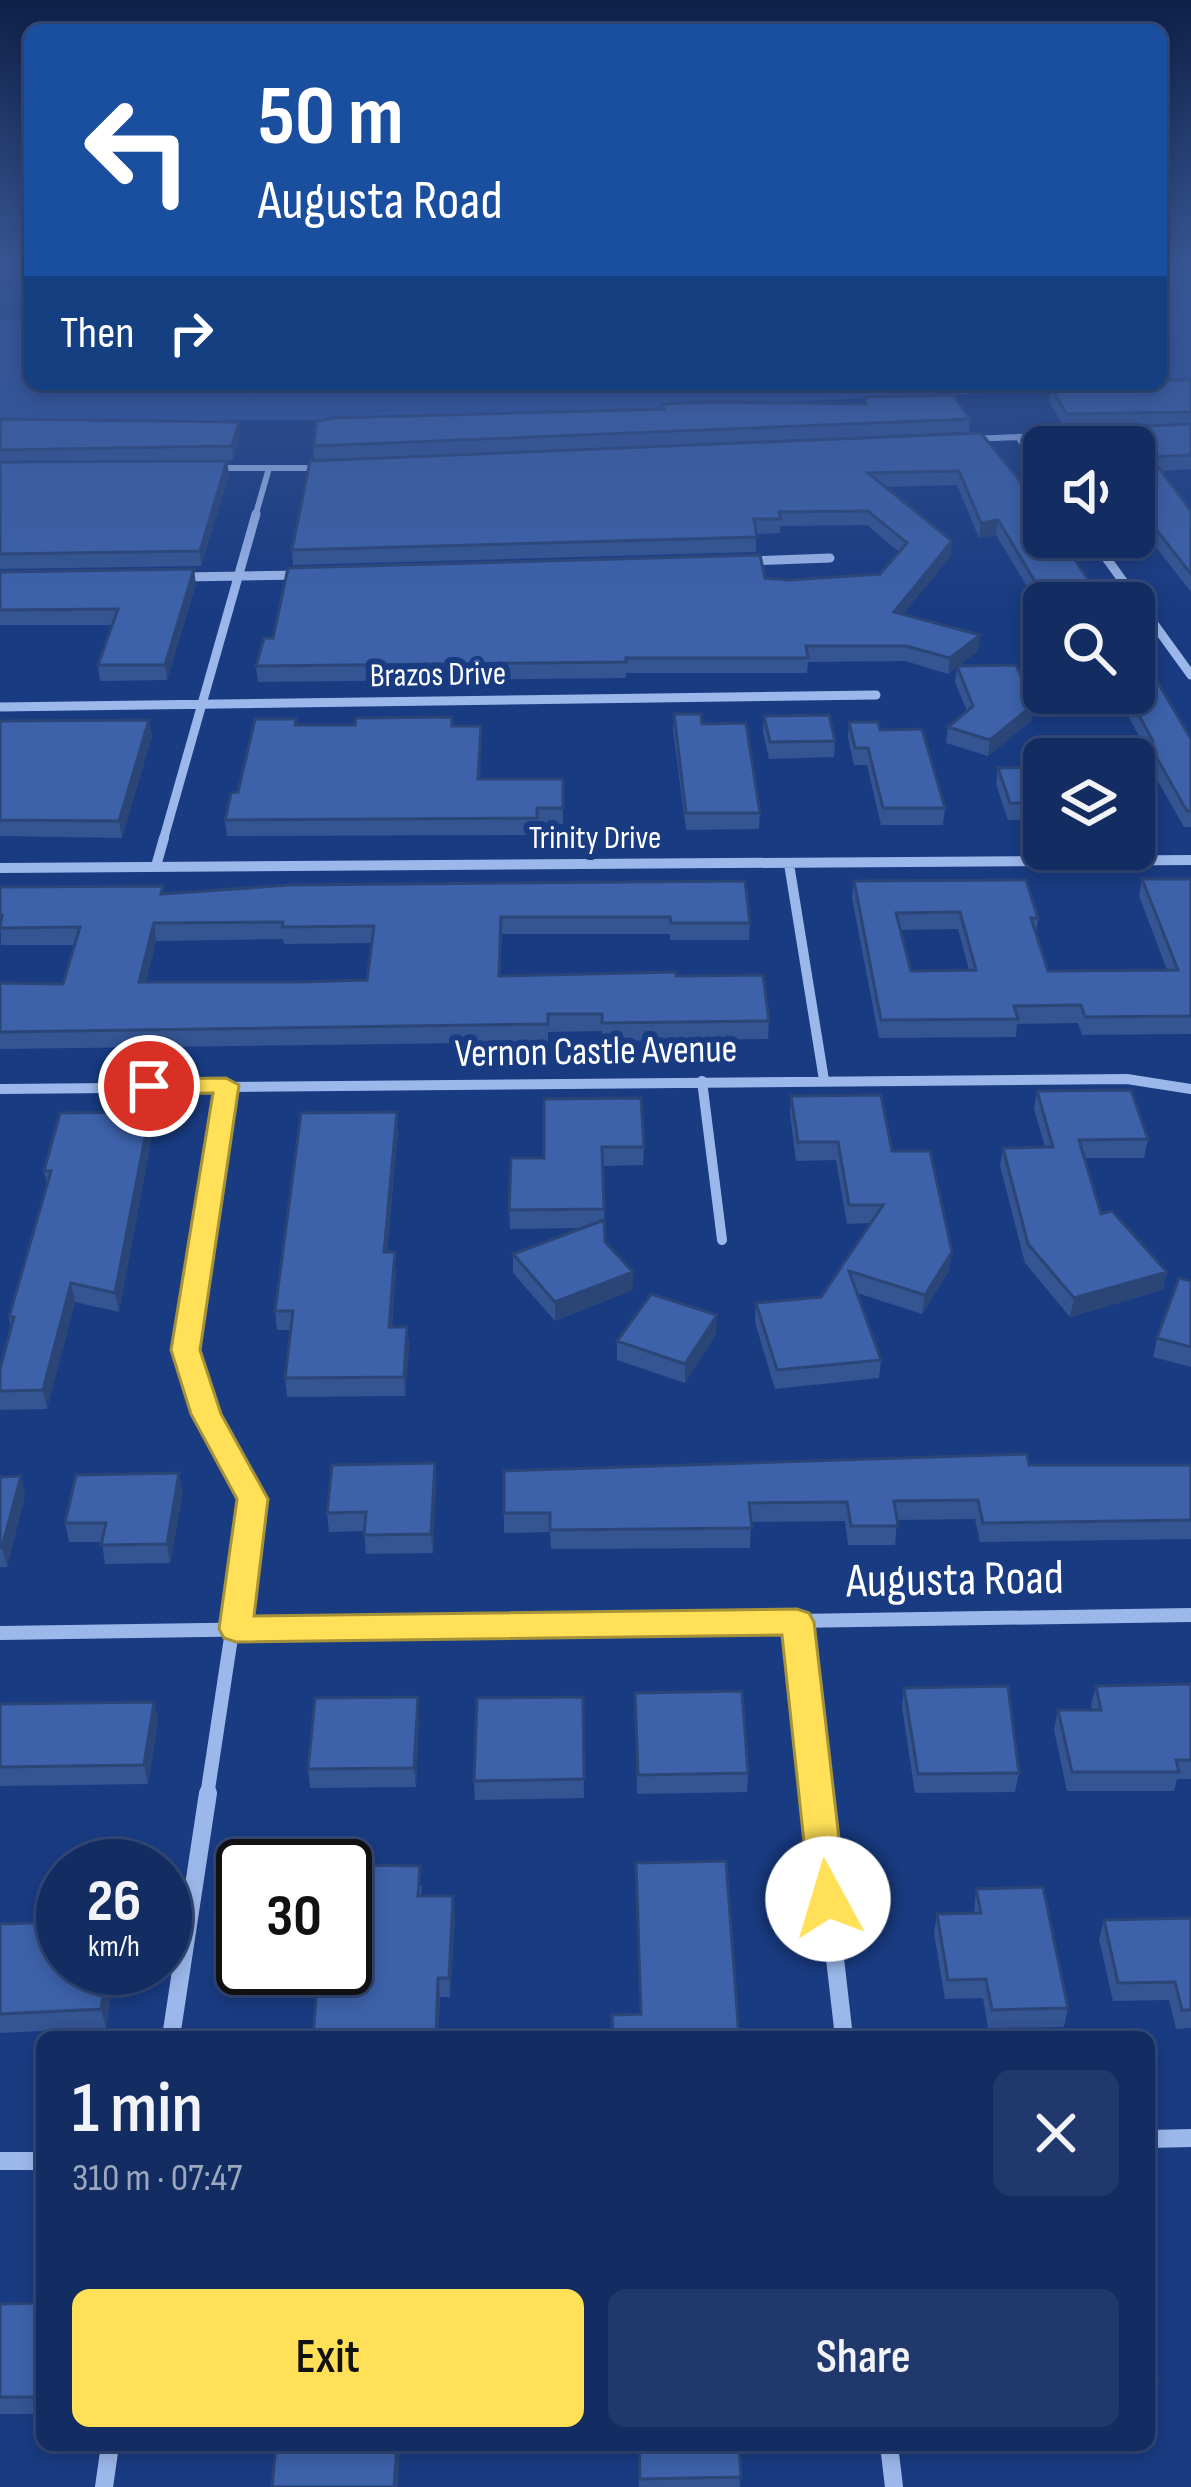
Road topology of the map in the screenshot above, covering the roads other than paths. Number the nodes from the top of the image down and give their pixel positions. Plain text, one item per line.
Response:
1 (1018, 437) junction
2 (1023, 437) edge
3 (950, 440) edge
4 (1023, 444) edge
5 (336, 467) edge
6 (203, 468) edge
7 (268, 468) junction
8 (830, 557) dead end
9 (1105, 558) edge
10 (735, 561) edge
11 (310, 574) edge
12 (240, 576) junction
13 (175, 577) edge
14 (1191, 675) edge
15 (876, 695) dead end
16 (204, 705) junction
17 (0, 707) edge
18 (1191, 860) edge
19 (789, 865) junction
20 (156, 866) junction
21 (0, 868) edge
22 (824, 1080) junction
23 (702, 1081) junction
24 (226, 1085) junction
25 (0, 1088) edge
26 (1191, 1089) edge
27 (722, 1240) dead end
28 (1191, 1615) edge
29 (797, 1622) junction
30 (236, 1629) junction
31 (0, 1633) edge
32 (172, 2031) edge
33 (843, 2031) edge
34 (1155, 2138) edge
35 (1191, 2138) edge
36 (36, 2161) edge
37 (0, 2162) edge
38 (109, 2451) edge
39 (890, 2451) edge
40 (104, 2487) edge
41 (894, 2487) edge

1 - 2 street
1 - 3 street
1 - 4 street
5 - 7 street
6 - 7 street
7 - 12 street
8 - 10 street
9 - 14 street
11 - 12 street
12 - 13 street
12 - 16 street
15 - 16 street, Brazos Drive
16 - 17 street, Brazos Drive
16 - 20 street
18 - 19 street, Trinity Drive
19 - 20 street, Trinity Drive
19 - 22 street
20 - 21 street, Trinity Drive
22 - 23 street, Vernon Castle Avenue
22 - 26 street, Vernon Castle Avenue
23 - 24 street, Vernon Castle Avenue
23 - 27 street
24 - 25 street, Vernon Castle Avenue
24 - 30 street
28 - 29 street, Augusta Road
29 - 30 street, Augusta Road
29 - 33 street
30 - 31 street, Augusta Road
30 - 32 street
34 - 35 street
36 - 37 street
38 - 40 street
39 - 41 street

